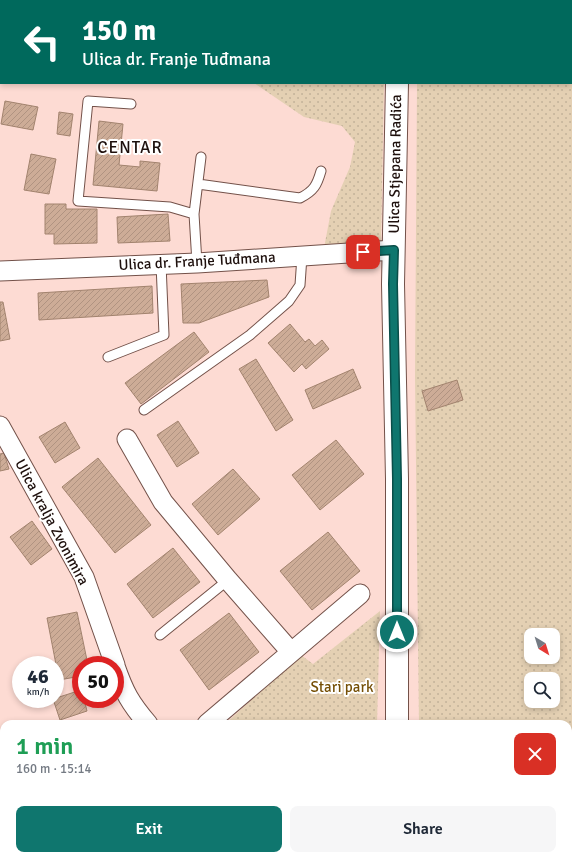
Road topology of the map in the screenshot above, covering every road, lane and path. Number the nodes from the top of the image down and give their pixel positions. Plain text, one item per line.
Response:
1 (397, 84) edge
2 (131, 104) dead end
3 (201, 157) dead end
4 (321, 171) dead end
5 (198, 184) junction
6 (194, 214) junction
7 (394, 250) junction
8 (302, 256) junction
9 (197, 262) junction
10 (161, 264) junction
11 (0, 271) edge
12 (108, 357) dead end
13 (144, 410) dead end
14 (0, 426) edge
15 (127, 439) dead end
16 (228, 580) junction
17 (360, 594) dead end
18 (160, 635) dead end
19 (291, 652) junction
20 (112, 656) edge
21 (124, 691) edge
22 (144, 720) edge
23 (212, 720) edge
24 (397, 720) edge

1 - 7 main road, Ulica Stjepana Radića
2 - 6 lane
3 - 5 lane
4 - 5 lane
5 - 6 lane
6 - 9 lane
7 - 8 street, Ulica dr. Franje Tuđmana
7 - 24 main road, Ulica Stjepana Radića
8 - 9 street, Ulica dr. Franje Tuđmana
8 - 13 lane
9 - 10 street, Ulica dr. Franje Tuđmana
10 - 11 street, Ulica dr. Franje Tuđmana
10 - 12 lane
14 - 20 street, Ulica kralja Zvonimira
15 - 16 street
16 - 18 lane
16 - 19 street
17 - 19 street
19 - 23 street
21 - 22 street, Ulica kralja Zvonimira

